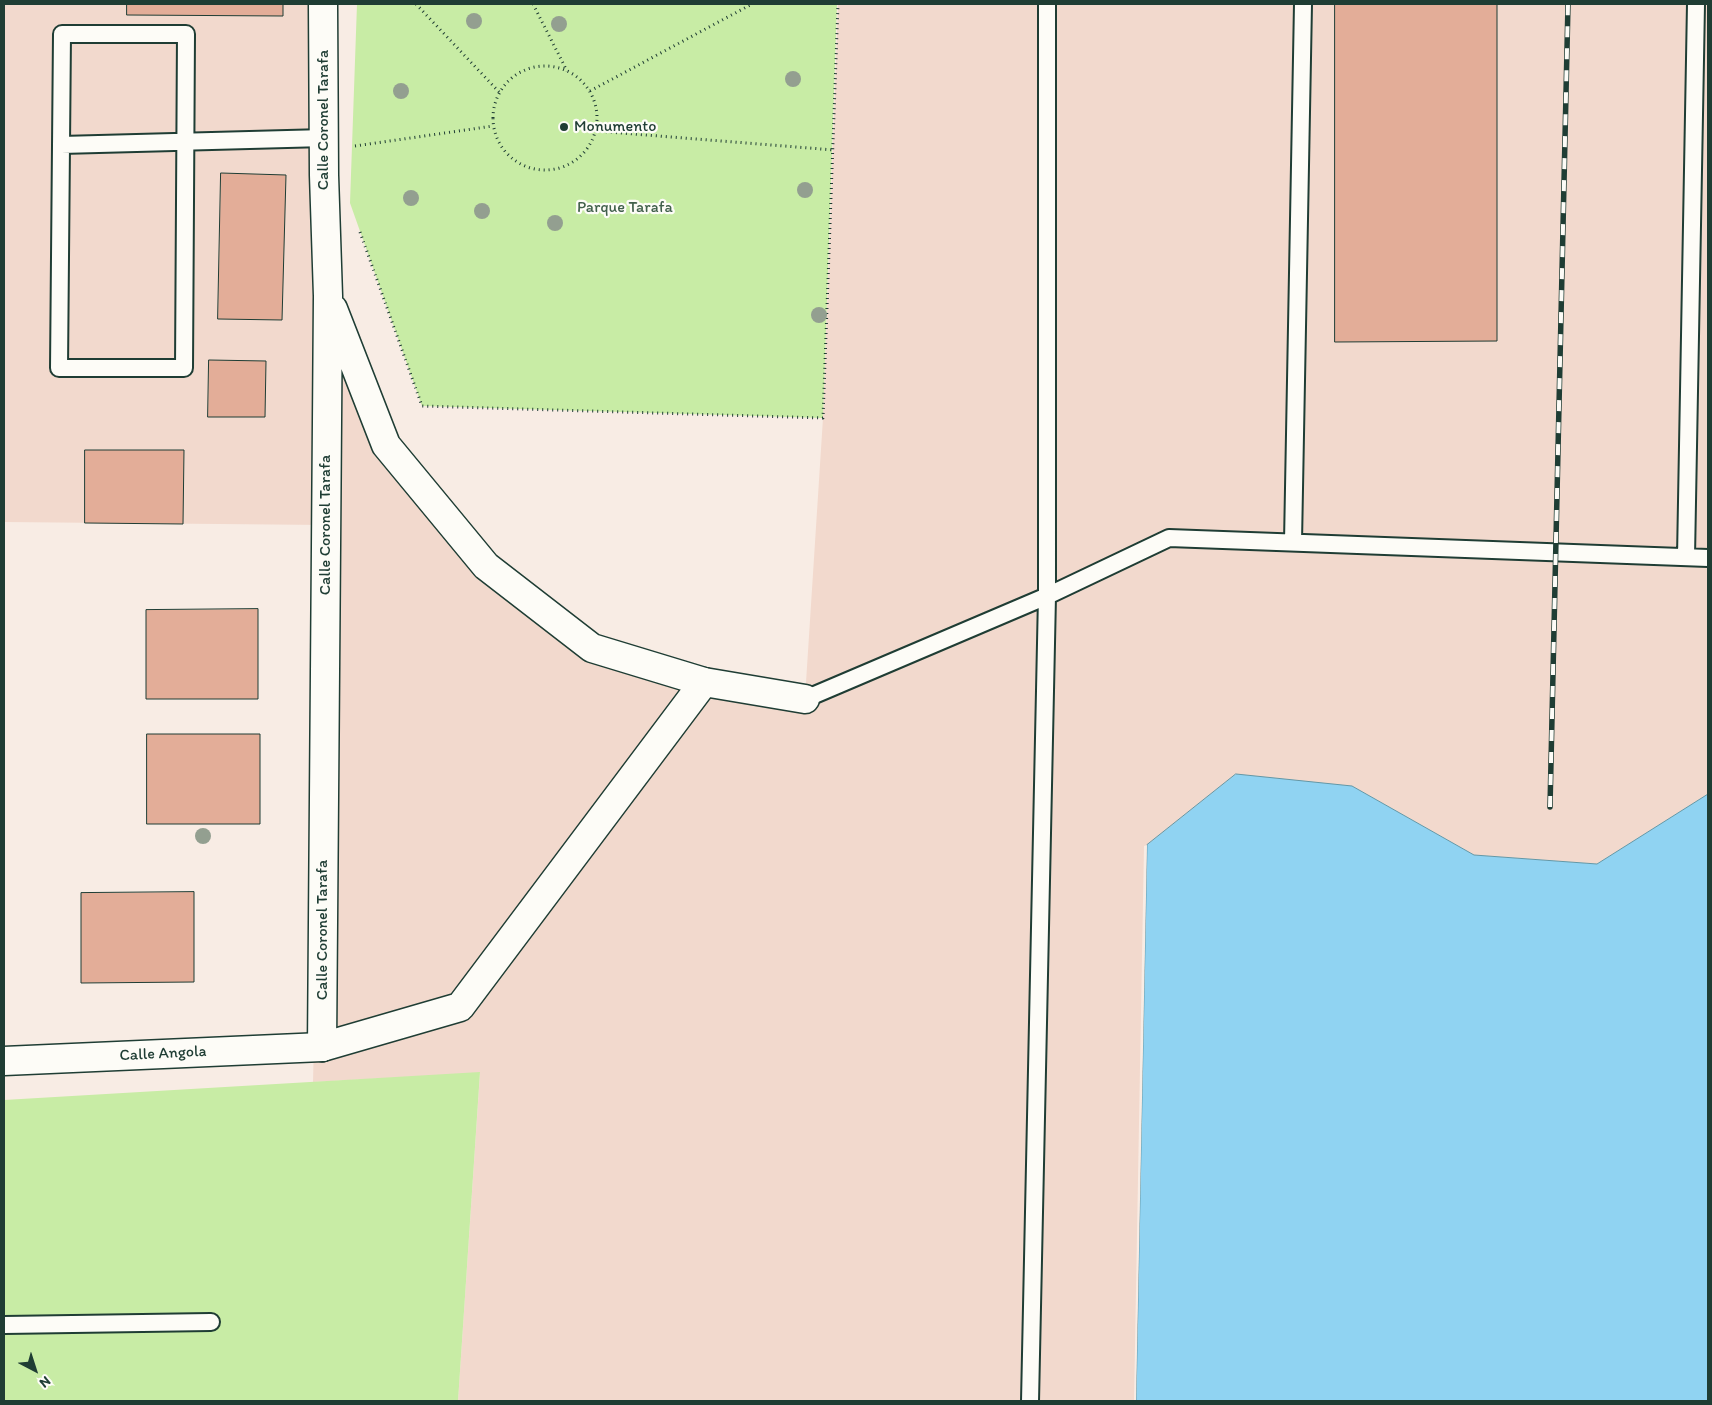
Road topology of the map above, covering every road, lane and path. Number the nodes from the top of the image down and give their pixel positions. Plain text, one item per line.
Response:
1 (323, 4) edge
2 (416, 4) edge
3 (533, 4) edge
4 (752, 4) edge
5 (838, 4) edge
6 (1047, 4) edge
7 (1303, 4) edge
8 (1696, 4) edge
9 (568, 71) junction
10 (590, 91) junction
11 (500, 93) junction
12 (493, 126) junction
13 (596, 131) junction
14 (325, 138) junction
15 (185, 142) junction
16 (61, 145) junction
17 (352, 146) dead end
18 (834, 150) junction
19 (360, 231) dead end
20 (328, 296) junction
21 (1293, 542) junction
22 (1686, 557) junction
23 (1708, 558) edge
24 (1047, 596) junction
25 (704, 682) junction
26 (805, 699) joint
27 (322, 1047) junction
28 (4, 1061) edge
29 (211, 1322) dead end
30 (4, 1325) edge
31 (1030, 1401) edge

1 - 14 street, Calle Coronel Tarafa
2 - 11 path
3 - 9 path
4 - 10 path
5 - 18 path
6 - 24 lane
7 - 21 lane
8 - 22 lane
9 - 10 path
9 - 11 path
10 - 13 path
11 - 12 path
12 - 13 path
12 - 17 path
13 - 18 path
14 - 15 lane
14 - 20 street, Calle Coronel Tarafa
15 - 16 lane
15 - 16 lane
15 - 16 lane
18 - 19 path
20 - 25 street
20 - 27 street, Calle Coronel Tarafa
21 - 22 lane
21 - 24 lane
22 - 23 lane
24 - 26 lane
24 - 31 lane
25 - 26 street
25 - 27 street, Calle Angola
27 - 28 street, Calle Angola
29 - 30 lane

